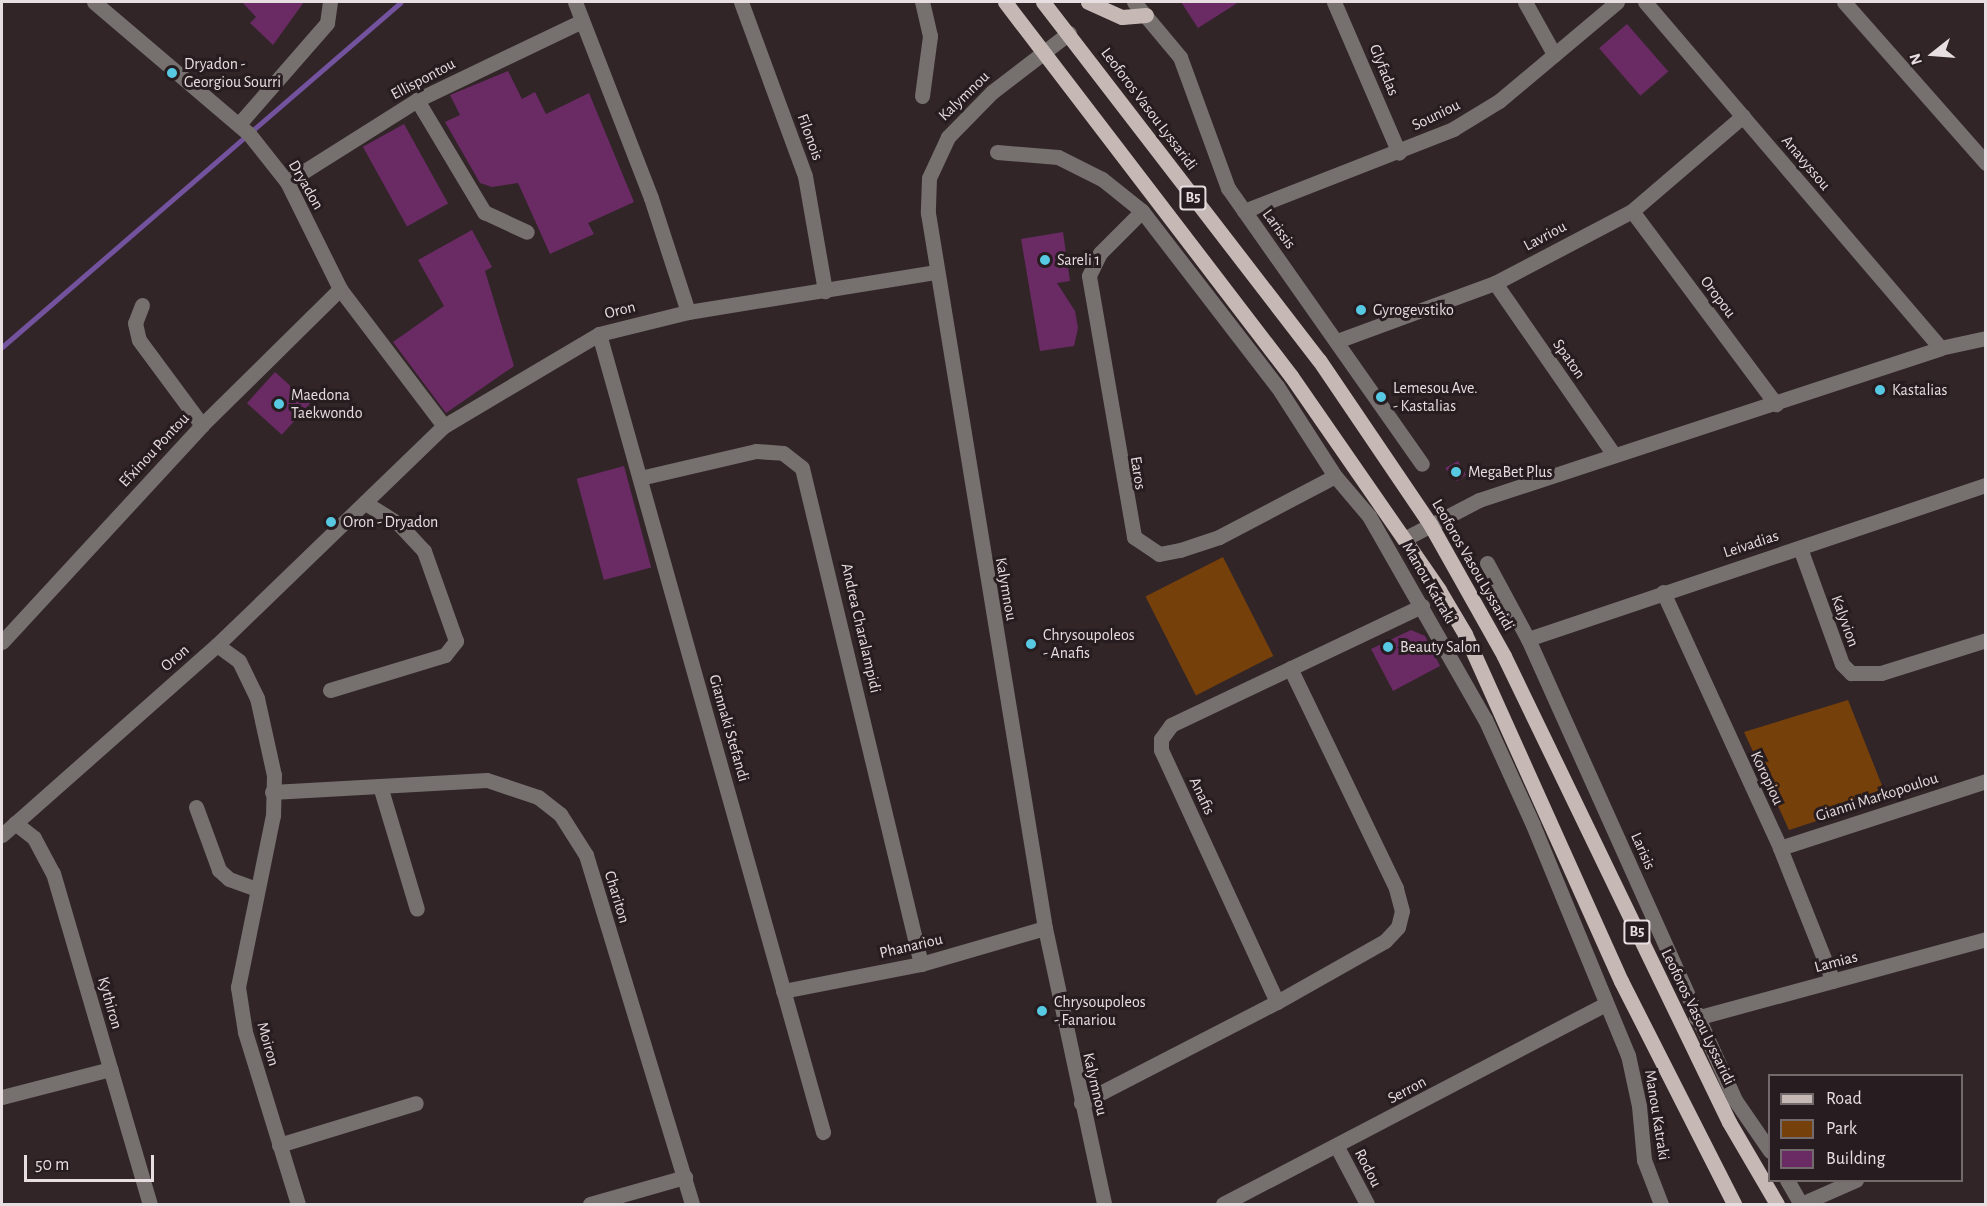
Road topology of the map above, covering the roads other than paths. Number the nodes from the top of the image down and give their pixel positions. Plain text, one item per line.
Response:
1 (94, 2) edge
2 (330, 2) edge
3 (575, 2) edge
4 (741, 2) edge
5 (922, 2) edge
6 (1005, 2) edge
7 (1043, 2) edge
8 (1089, 2) edge
9 (1134, 2) edge
10 (1334, 2) edge
11 (1525, 2) edge
12 (1617, 2) edge
13 (1644, 2) edge
14 (1844, 2) edge
15 (1146, 15) junction
16 (582, 21) junction
17 (1069, 33) junction
18 (1045, 52) junction
19 (1554, 54) junction
20 (922, 96) dead end
21 (417, 100) junction
22 (1743, 116) junction
23 (244, 129) junction
24 (997, 152) dead end
25 (1399, 153) junction
26 (1986, 163) edge
27 (287, 182) junction
28 (1142, 211) junction
29 (1244, 211) junction
30 (1632, 211) junction
31 (527, 232) dead end
32 (935, 272) junction
33 (1495, 283) junction
34 (340, 289) junction
35 (825, 291) junction
36 (142, 305) dead end
37 (688, 312) junction
38 (599, 334) junction
39 (1986, 338) edge
40 (1337, 341) junction
41 (1940, 348) junction
42 (1776, 404) junction
43 (202, 425) junction
44 (444, 426) junction
45 (1614, 455) junction
46 (1422, 464) dead end
47 (1335, 476) junction
48 (640, 478) junction
49 (1986, 485) edge
50 (366, 502) junction
51 (1430, 524) junction
52 (1406, 538) junction
53 (1800, 548) junction
54 (1487, 563) dead end
55 (1663, 592) junction
56 (1422, 606) junction
57 (1528, 639) junction
58 (1986, 640) edge
59 (2, 642) edge
60 (217, 645) junction
61 (1290, 668) junction
62 (330, 690) dead end
63 (1986, 781) edge
64 (380, 786) junction
65 (272, 792) junction
66 (195, 807) dead end
67 (15, 823) junction
68 (2, 835) edge
69 (1780, 848) junction
70 (257, 889) junction
71 (417, 909) dead end
72 (1045, 928) junction
73 (1986, 939) edge
74 (921, 964) junction
75 (1833, 981) junction
76 (783, 991) junction
77 (1277, 1002) junction
78 (1605, 1004) junction
79 (1696, 1018) junction
80 (110, 1069) junction
81 (2, 1097) edge
82 (416, 1103) dead end
83 (1081, 1103) junction
84 (823, 1132) dead end
85 (279, 1145) junction
86 (1337, 1147) junction
87 (1768, 1148) edge
88 (685, 1177) junction
89 (1788, 1182) edge
90 (1851, 1182) edge
91 (150, 1204) edge
92 (298, 1204) edge
93 (590, 1204) edge
94 (692, 1204) edge
95 (1104, 1204) edge
96 (1223, 1204) edge
97 (1366, 1204) edge
98 (1661, 1204) edge
99 (1734, 1204) edge
100 (1777, 1204) edge
101 (1801, 1204) edge

1 - 23 street, Dryadon
2 - 23 street
3 - 16 street
4 - 35 street, Filonois
5 - 20 street
6 - 18 main road, B5
7 - 17 main road, Leoforos Vasou Lyssaridi / B5
8 - 15 main road
9 - 15 street, Larissis
10 - 25 street, Glyfadas
11 - 19 street
12 - 19 street, Souniou
13 - 22 street, Anavyssou
14 - 26 street
15 - 29 street, Larissis
16 - 21 street, Ellispontou
16 - 37 street
17 - 18 street, Kalymnou
17 - 51 main road, Leoforos Vasou Lyssaridi / B5
18 - 32 street, Kalymnou
18 - 52 main road, B5
19 - 25 street, Souniou
21 - 27 street, Ellispontou
21 - 31 street
22 - 30 street, Lavriou
22 - 41 street, Anavyssou
23 - 27 street, Dryadon
24 - 28 street, Manou Katraki
25 - 29 street, Souniou
27 - 34 street, Dryadon
28 - 47 street, Manou Katraki
28 - 47 street, Earos
29 - 40 street, Larissis
30 - 33 street, Lavriou
30 - 42 street, Oropou
32 - 35 street, Oron
32 - 72 street, Kalymnou
33 - 40 street, Lavriou
33 - 45 street, Spaton
34 - 43 street, Efxinou Pontou
34 - 44 street, Dryadon
35 - 37 street, Oron
36 - 43 street
37 - 38 street, Oron
38 - 44 street, Oron
38 - 48 street, Giannaki Stefandi
39 - 41 street
40 - 46 street, Larissis
41 - 42 street
42 - 45 street
43 - 59 street, Efxinou Pontou
44 - 50 street, Oron
45 - 51 street
47 - 56 street, Manou Katraki
48 - 74 street, Andrea Charalampidi
48 - 76 street, Giannaki Stefandi
49 - 53 street, Leivadias
50 - 60 street, Oron
50 - 62 street
51 - 52 street
51 - 100 main road, Leoforos Vasou Lyssaridi / B5
52 - 99 main road, B5
53 - 55 street, Leivadias
53 - 58 street, Kalyvion
54 - 57 street, Larisis
55 - 57 street, Leivadias
55 - 69 street, Koropiou
56 - 61 street, Anafis
56 - 78 street, Manou Katraki
57 - 79 street, Larisis
60 - 65 street, Moiron
60 - 67 street, Oron
61 - 77 street
61 - 77 street, Anafis
63 - 69 street, Gianni Markopoulou
64 - 65 street, Chariton
64 - 71 street
64 - 88 street, Chariton
65 - 70 street, Moiron
66 - 70 street
67 - 68 street, Oron
67 - 80 street, Kythiron
69 - 75 street, Koropiou
70 - 85 street, Moiron
72 - 74 street, Phanariou
72 - 83 street, Kalymnou
73 - 75 street, Lamias
74 - 76 street, Phanariou
75 - 79 street, Lamias
76 - 84 street, Giannaki Stefandi
77 - 83 street
78 - 86 street, Serron
78 - 98 street, Manou Katraki
79 - 87 street, Larisis
80 - 81 street
80 - 91 street, Kythiron
82 - 85 street
83 - 95 street, Kalymnou
85 - 92 street, Moiron
86 - 96 street, Serron
86 - 97 street, Rodou
88 - 93 street
88 - 94 street, Chariton
89 - 101 street
90 - 101 street

